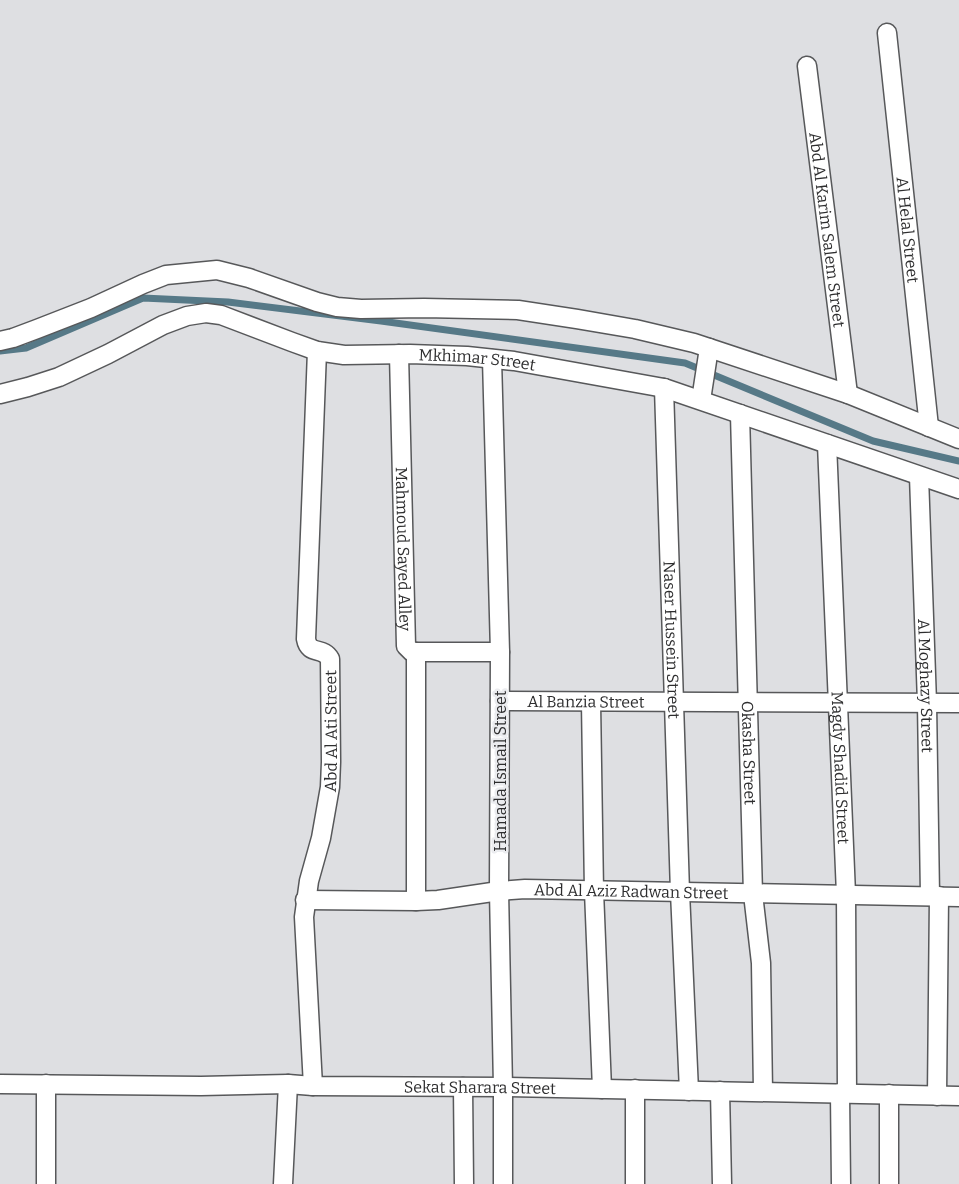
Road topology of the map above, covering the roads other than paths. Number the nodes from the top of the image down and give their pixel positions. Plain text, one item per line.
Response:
1 (887, 33) dead end
2 (807, 66) dead end
3 (0, 341) edge
4 (710, 348) junction
5 (317, 351) junction
6 (399, 354) junction
7 (492, 359) junction
8 (664, 388) junction
9 (0, 394) edge
10 (848, 394) junction
11 (701, 400) junction
12 (740, 414) junction
13 (928, 427) junction
14 (959, 439) edge
15 (827, 444) junction
16 (919, 476) junction
17 (959, 489) edge
18 (416, 652) junction
19 (500, 652) junction
20 (500, 701) junction
21 (591, 702) junction
22 (838, 702) junction
23 (674, 703) junction
24 (748, 703) junction
25 (927, 703) junction
26 (959, 703) edge
27 (499, 891) junction
28 (594, 891) junction
29 (680, 892) junction
30 (753, 894) junction
31 (846, 894) junction
32 (934, 896) junction
33 (959, 897) edge
34 (305, 900) junction
35 (416, 902) junction
36 (0, 1084) edge
37 (46, 1084) junction
38 (288, 1084) junction
39 (313, 1086) junction
40 (463, 1087) junction
41 (503, 1087) junction
42 (602, 1089) junction
43 (635, 1089) junction
44 (689, 1091) junction
45 (720, 1091) junction
46 (763, 1091) junction
47 (844, 1093) junction
48 (889, 1094) junction
49 (937, 1095) junction
50 (959, 1096) edge
51 (46, 1184) edge
52 (283, 1184) edge
53 (464, 1184) edge
54 (503, 1184) edge
55 (635, 1184) edge
56 (722, 1184) edge
57 (841, 1184) edge
58 (889, 1184) edge

1 - 13 street, Al Helal Street
2 - 10 street, Abd Al Karim Salem Street
3 - 4 street
4 - 10 street
4 - 11 street
5 - 6 street, Mkhimar Street
5 - 9 street, Mkhimar Street
5 - 34 street, Abd Al Ati Street
6 - 7 street, Mkhimar Street
6 - 18 street, Mahmoud Sayed Alley
7 - 8 street, Mkhimar Street
7 - 19 street, Hamada Ismail Street
8 - 11 street, Mkhimar Street
8 - 23 street, Naser Hussein Street
10 - 13 street
11 - 12 street, Mkhimar Street
12 - 15 street, Mkhimar Street
12 - 24 street, Okasha Street
13 - 14 street
15 - 16 street, Mkhimar Street
15 - 22 street, Magdy Shadid Street
16 - 17 street, Mkhimar Street
16 - 25 street, Al Moghazy Street
18 - 19 street, Mahmoud Sayed Alley
18 - 35 street
19 - 20 street, Hamada Ismail Street
20 - 21 street, Al Banzia Street
20 - 27 street, Hamada Ismail Street
21 - 23 street, Al Banzia Street
21 - 28 street
22 - 24 street, Al Banzia Street
22 - 25 street, Al Banzia Street
22 - 31 street, Magdy Shadid Street
23 - 24 street, Al Banzia Street
23 - 29 street, Naser Hussein Street
24 - 30 street, Okasha Street
25 - 26 street, Al Banzia Street
25 - 32 street, Al Moghazy Street
27 - 28 street, Abd Al Aziz Radwan Street
27 - 35 street, Abd Al Aziz Radwan Street
27 - 41 street, Hamada Ismail Street
28 - 29 street, Abd Al Aziz Radwan Street
28 - 42 street
29 - 30 street, Abd Al Aziz Radwan Street
29 - 44 street, Naser Hussein Street
30 - 31 street, Abd Al Aziz Radwan Street
30 - 46 street, Okasha Street
31 - 32 street, Abd Al Aziz Radwan Street
31 - 47 street, Magdy Shadid Street
32 - 33 street, Abd Al Aziz Radwan Street
32 - 49 street, Al Moghazy Street
34 - 35 street, Abd Al Aziz Radwan Street
34 - 39 street, Abd Al Ati Street
36 - 37 street, Sekat Sharara Street
37 - 38 street, Sekat Sharara Street
37 - 51 street
38 - 39 street, Sekat Sharara Street
38 - 52 street
39 - 40 street, Sekat Sharara Street
40 - 41 street, Sekat Sharara Street
40 - 53 street
41 - 42 street, Sekat Sharara Street
41 - 54 street, Hamada Ismail Street
42 - 43 street, Sekat Sharara Street
43 - 44 street, Sekat Sharara Street
43 - 55 street
44 - 45 street, Sekat Sharara Street
45 - 46 street, Sekat Sharara Street
45 - 56 street
46 - 47 street, Sekat Sharara Street
47 - 48 street, Sekat Sharara Street
47 - 57 street, Magdy Shadid Street
48 - 49 street, Sekat Sharara Street
48 - 58 street
49 - 50 street, Sekat Sharara Street

